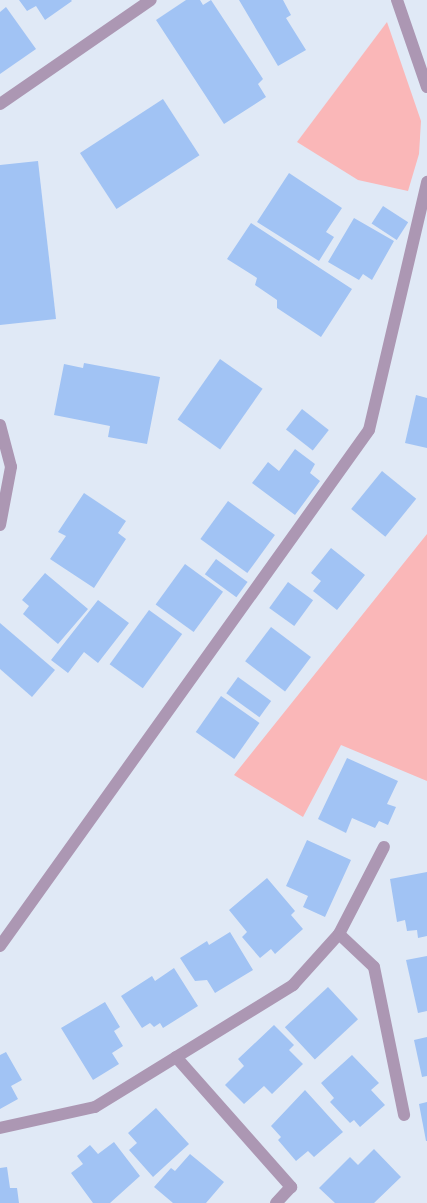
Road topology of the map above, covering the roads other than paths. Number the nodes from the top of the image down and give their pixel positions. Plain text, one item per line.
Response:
1 (151, 0) edge
2 (397, 0) edge
3 (427, 87) edge
4 (0, 104) edge
5 (427, 182) edge
6 (0, 425) edge
7 (0, 525) edge
8 (384, 847) dead end
9 (339, 934) junction
10 (0, 946) edge
11 (176, 1057) junction
12 (404, 1115) dead end
13 (0, 1128) edge
14 (276, 1203) edge

1 - 4 street
2 - 3 street
5 - 10 street
6 - 7 street
8 - 9 street
9 - 11 street
9 - 12 street
11 - 13 street
11 - 14 street

